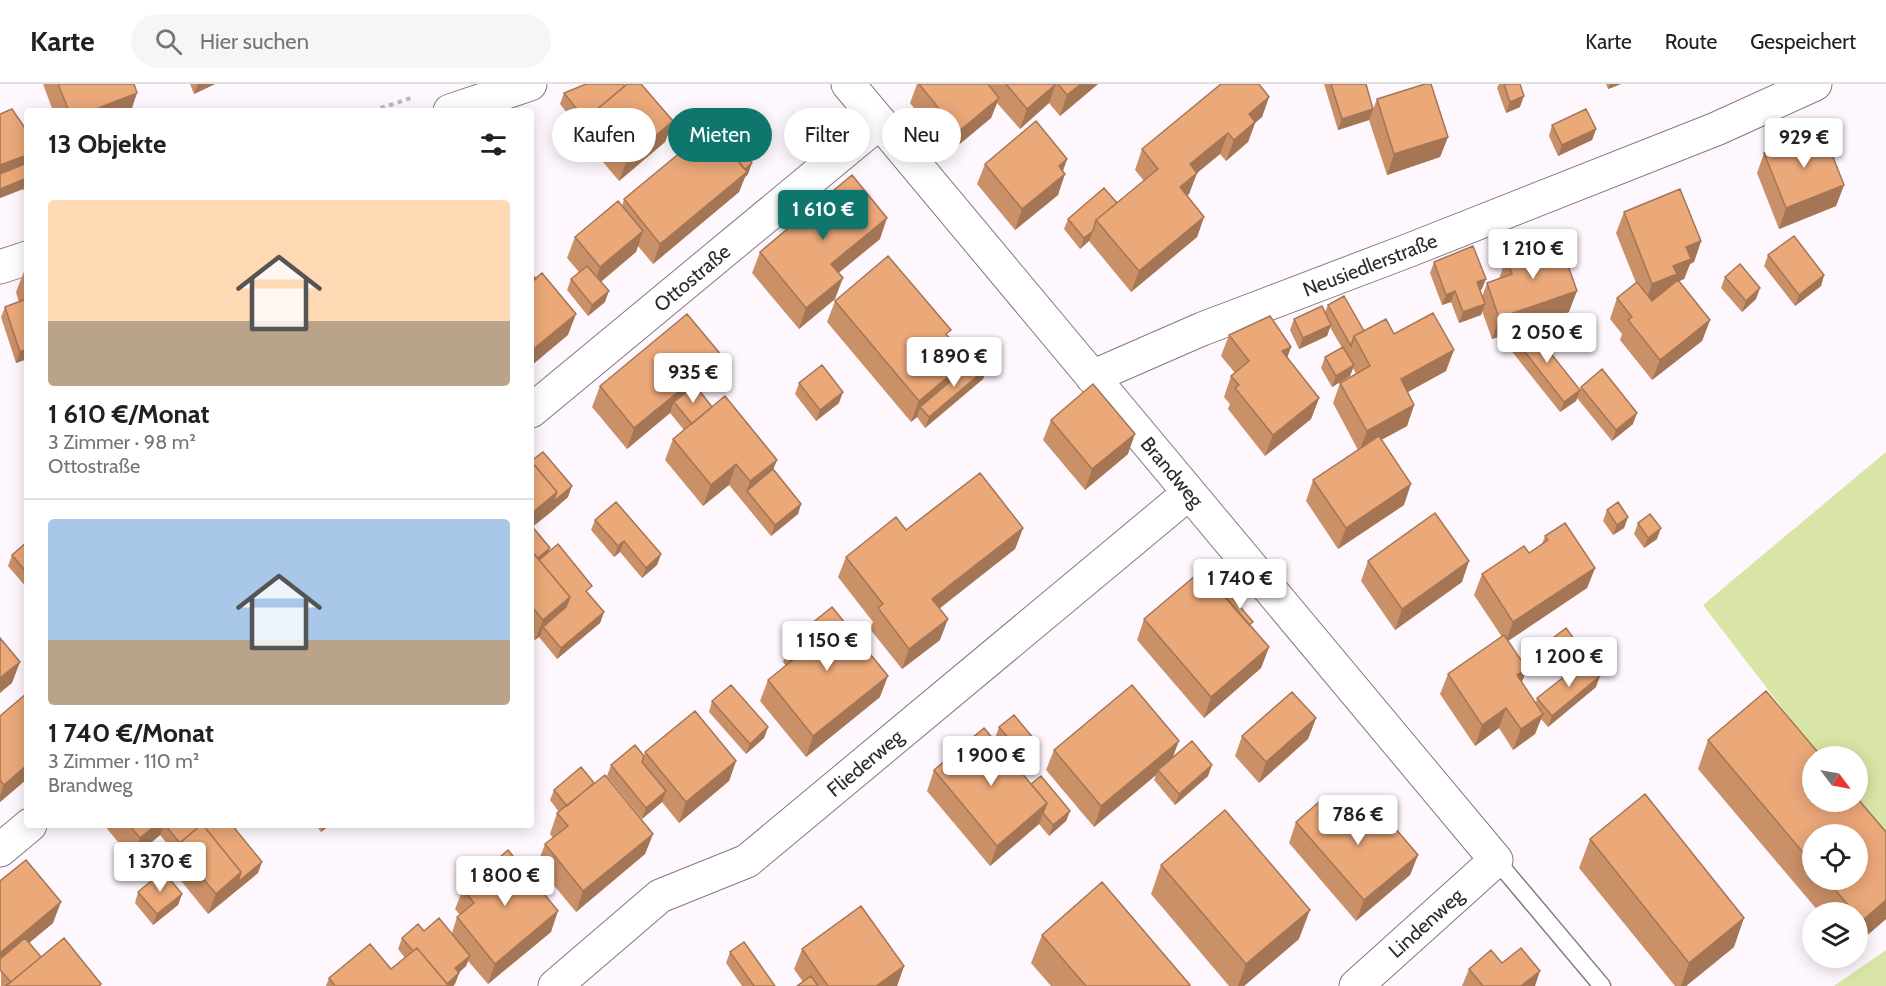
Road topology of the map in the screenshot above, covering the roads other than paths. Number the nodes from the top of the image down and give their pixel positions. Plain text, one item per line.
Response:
1 (530, 84) edge
2 (848, 84) edge
3 (1815, 84) edge
4 (459, 108) edge
5 (880, 122) junction
6 (24, 259) edge
7 (0, 267) edge
8 (1092, 376) junction
9 (534, 409) edge
10 (1189, 493) junction
11 (26, 828) edge
12 (0, 850) edge
13 (1496, 860) junction
14 (555, 986) edge
15 (1356, 986) edge
16 (1602, 986) edge

1 - 4 street
2 - 5 street, Brandweg
3 - 8 street, Neusiedlerstraße
5 - 8 street, Brandweg
5 - 9 street, Ottostraße
6 - 7 street
8 - 10 street, Brandweg
10 - 13 street, Brandweg
10 - 14 street, Fliederweg
11 - 12 street
13 - 15 street, Lindenweg
13 - 16 lane

